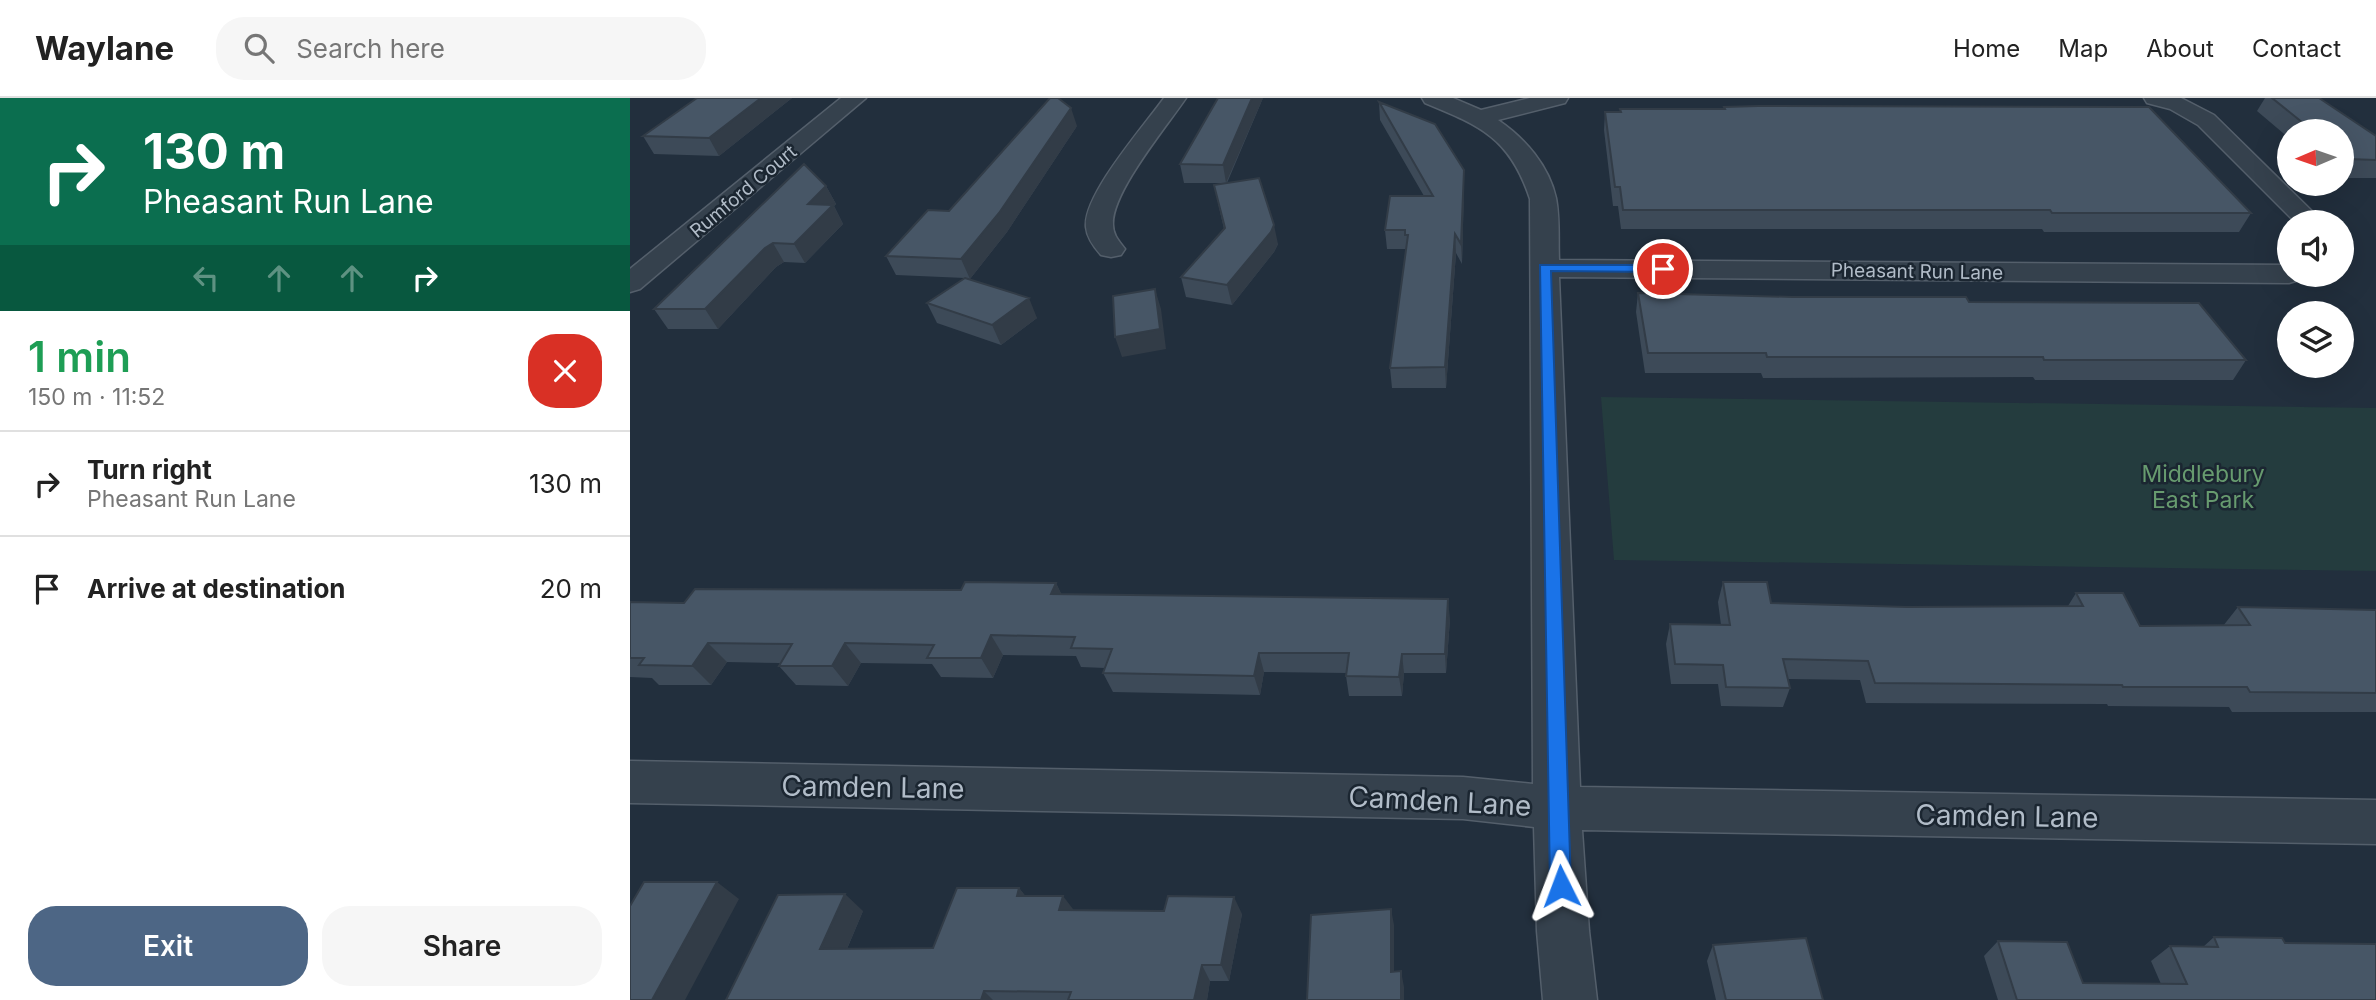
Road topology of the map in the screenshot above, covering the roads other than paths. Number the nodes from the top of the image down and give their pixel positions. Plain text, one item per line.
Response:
1 (855, 98) edge
2 (1175, 98) edge
3 (1433, 98) edge
4 (1557, 98) edge
5 (2155, 98) edge
6 (1481, 117) junction
7 (2298, 210) edge
8 (1111, 249) dead end
9 (1545, 268) junction
10 (2277, 274) edge
11 (630, 283) edge
12 (630, 782) edge
13 (1557, 808) junction
14 (2376, 822) edge
15 (1570, 1000) edge

1 - 11 street, Rumford Court
2 - 8 street
3 - 6 street
4 - 6 street
5 - 7 street
6 - 9 street
9 - 10 street, Pheasant Run Lane
9 - 13 street
12 - 13 street, Camden Lane
13 - 14 street, Camden Lane
13 - 15 street

